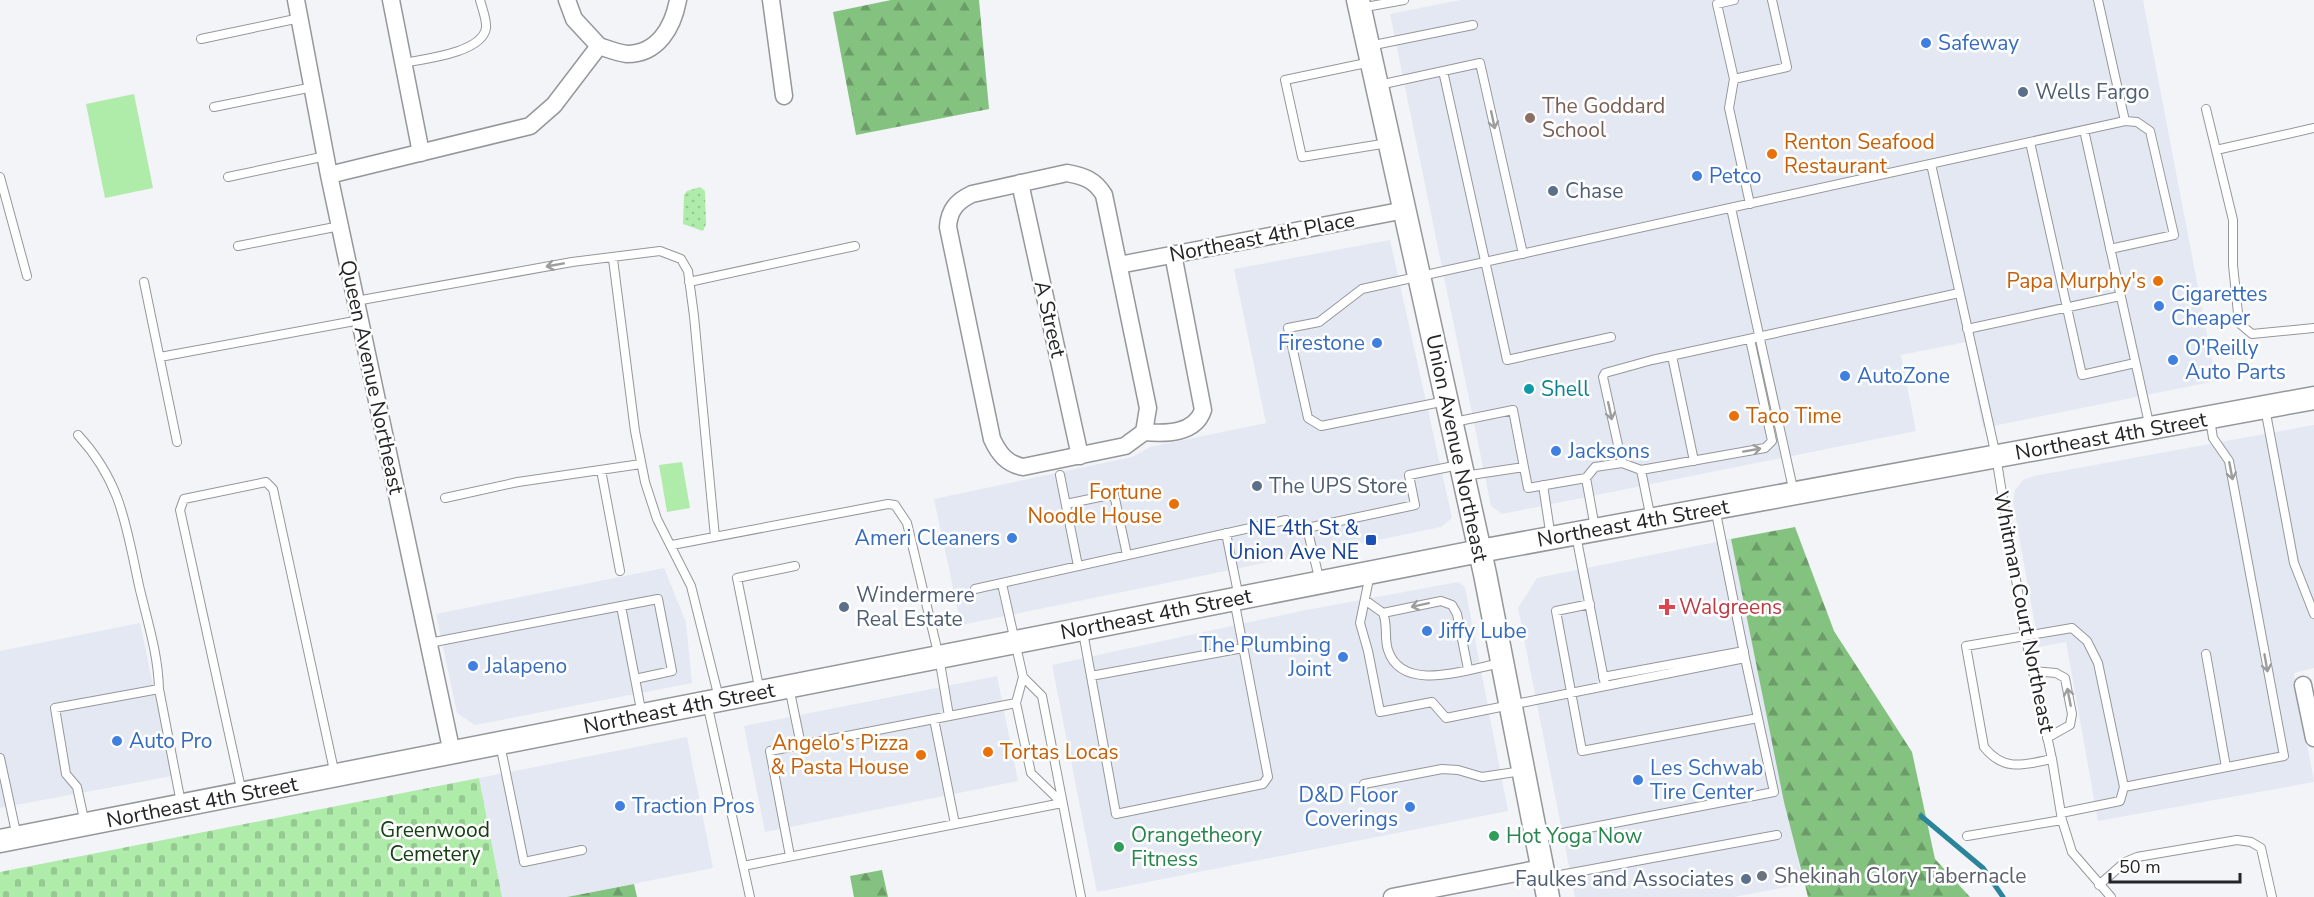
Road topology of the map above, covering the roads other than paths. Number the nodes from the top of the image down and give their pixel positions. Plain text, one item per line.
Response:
1 (296, 0) edge
2 (391, 0) edge
3 (480, 0) edge
4 (567, 0) edge
5 (678, 0) edge
6 (771, 0) edge
7 (1404, 0) edge
8 (1734, 0) edge
9 (1772, 0) edge
10 (2098, 0) edge
11 (1359, 4) edge
12 (300, 18) junction
13 (1473, 25) dead end
14 (201, 39) dead end
15 (599, 46) junction
16 (1370, 54) junction
17 (403, 63) junction
18 (1443, 71) junction
19 (1734, 79) junction
20 (1377, 86) junction
21 (313, 87) junction
22 (784, 96) dead end
23 (214, 107) dead end
24 (2206, 109) dead end
25 (2125, 121) junction
26 (2314, 128) edge
27 (2084, 130) junction
28 (2030, 142) junction
29 (1390, 143) junction
30 (2216, 150) junction
31 (421, 153) junction
32 (326, 156) junction
33 (1931, 164) junction
34 (329, 175) junction
35 (0, 177) edge
36 (228, 177) dead end
37 (1020, 183) junction
38 (4, 202) edge
39 (1750, 204) junction
40 (1731, 208) junction
41 (1404, 210) junction
42 (340, 226) junction
43 (238, 246) dead end
44 (855, 246) dead end
45 (2110, 249) junction
46 (1173, 254) junction
47 (1523, 254) junction
48 (613, 258) junction
49 (1486, 262) junction
50 (1119, 265) junction
51 (27, 276) dead end
52 (1419, 277) junction
53 (144, 282) dead end
54 (689, 282) junction
55 (1959, 293) junction
56 (2121, 296) junction
57 (356, 301) junction
58 (2067, 308) junction
59 (360, 320) junction
60 (2314, 328) edge
61 (1967, 329) junction
62 (1611, 337) dead end
63 (1755, 338) junction
64 (1672, 356) junction
65 (160, 357) junction
66 (2135, 363) junction
67 (2314, 398) edge
68 (2265, 407) junction
69 (1449, 412) junction
70 (2210, 418) junction
71 (2150, 428) junction
72 (1144, 432) junction
73 (78, 435) dead end
74 (177, 442) dead end
75 (1080, 456) junction
76 (1996, 456) junction
77 (1694, 460) junction
78 (1622, 463) junction
79 (641, 464) junction
80 (1524, 467) junction
81 (601, 470) junction
82 (1462, 470) junction
83 (1641, 470) junction
84 (1060, 475) dead end
85 (1586, 478) junction
86 (1543, 485) junction
87 (1794, 493) junction
88 (445, 498) dead end
89 (1066, 504) junction
90 (1715, 508) junction
91 (1286, 519) dead end
92 (1651, 519) junction
93 (1586, 531) junction
94 (1226, 533) junction
95 (715, 537) junction
96 (1551, 538) junction
97 (672, 545) junction
98 (1480, 551) junction
99 (1127, 555) junction
100 (795, 566) dead end
101 (1078, 566) junction
102 (620, 571) dead end
103 (1371, 572) junction
104 (1320, 582) junction
105 (1002, 584) junction
106 (975, 589) dead end
107 (1236, 598) junction
108 (1365, 600) junction
109 (1590, 604) junction
110 (621, 606) junction
111 (1383, 613) junction
112 (2314, 614) edge
113 (1082, 629) junction
114 (2025, 635) junction
115 (1016, 642) junction
116 (429, 643) junction
117 (1243, 648) junction
118 (1744, 654) junction
119 (2205, 654) dead end
120 (939, 657) junction
121 (1502, 663) junction
122 (1468, 669) junction
123 (2033, 671) junction
124 (1091, 676) junction
125 (1023, 677) junction
126 (635, 679) junction
127 (1604, 681) junction
128 (2302, 685) dead end
129 (789, 687) junction
130 (159, 689) junction
131 (760, 692) junction
132 (1570, 692) junction
133 (713, 701) junction
134 (1016, 703) junction
135 (1510, 704) junction
136 (642, 716) junction
137 (949, 716) junction
138 (1758, 718) junction
139 (934, 719) junction
140 (2047, 738) junction
141 (2314, 738) edge
142 (499, 744) junction
143 (801, 745) junction
144 (452, 753) junction
145 (0, 758) edge
146 (2052, 759) junction
147 (2226, 767) junction
148 (1523, 771) junction
149 (336, 776) junction
150 (1364, 784) dead end
151 (2124, 787) junction
152 (242, 794) junction
153 (1062, 803) junction
154 (182, 806) junction
155 (2061, 817) junction
156 (955, 824) junction
157 (85, 825) junction
158 (1777, 835) dead end
159 (1967, 836) dead end
160 (1536, 838) junction
161 (9, 839) edge
162 (582, 850) dead end
163 (790, 856) junction
164 (743, 866) junction
165 (1544, 881) edge
166 (2099, 885) junction
167 (750, 897) edge
168 (1081, 897) edge
169 (1392, 897) edge
170 (2111, 897) edge
171 (2272, 897) edge

1 - 12 street, Queen Avenue Northeast
2 - 17 street
3 - 17 lane
4 - 15 street
5 - 15 street
6 - 22 street
7 - 11 lane
8 - 19 lane
9 - 19 lane
10 - 25 lane
11 - 16 main road, Union Avenue Northeast
12 - 14 lane
12 - 21 street, Queen Avenue Northeast
13 - 16 lane
15 - 31 street
16 - 20 main road, Union Avenue Northeast
16 - 29 lane
17 - 31 street
18 - 20 lane
18 -> 47 lane
18 - 49 lane
19 - 39 lane
20 - 29 main road, Union Avenue Northeast
21 - 23 lane
21 - 32 street, Queen Avenue Northeast
24 - 30 lane
25 - 27 lane
25 - 45 lane
26 - 30 lane
27 - 28 lane
27 - 45 lane
28 - 33 lane
28 - 58 lane
29 - 41 main road, Union Avenue Northeast
30 - 60 lane
31 - 34 street
32 - 34 street, Queen Avenue Northeast
32 - 36 lane
33 - 39 lane
33 - 55 lane, Whitman Court Northeast
34 - 42 street, Queen Avenue Northeast
35 - 38 lane
37 - 50 street
37 - 75 street, A Street
37 - 75 street
38 - 51 lane
39 - 40 lane
40 - 47 lane
40 - 63 lane
41 - 46 street, Northeast 4th Place
41 - 52 main road, Union Avenue Northeast
42 - 43 lane
42 - 57 street, Queen Avenue Northeast
44 - 54 lane
45 - 56 lane
46 - 50 street, Northeast 4th Place
46 - 72 street
47 - 49 lane
48 - 54 lane
48 -> 57 lane
48 - 79 lane
49 - 52 lane
49 - 62 lane
50 - 72 street
52 - 69 main road, Union Avenue Northeast
52 - 69 lane
53 - 65 lane
54 - 95 lane
55 - 61 lane, Whitman Court Northeast
55 - 63 lane
56 - 58 lane
56 - 66 lane
57 - 59 street, Queen Avenue Northeast
58 - 61 lane
58 - 66 lane
59 - 65 lane
59 - 116 street, Queen Avenue Northeast
61 - 76 lane, Whitman Court Northeast
63 - 64 lane
77 -> 63 lane
63 - 87 lane
64 - 77 lane
64 -> 78 lane
65 - 74 lane
66 - 71 lane
67 - 68 main road, Northeast 4th Street
68 - 70 main road, Northeast 4th Street
68 - 112 lane
69 - 80 lane
69 - 82 main road, Union Avenue Northeast
70 - 71 main road, Northeast 4th Street
70 -> 147 lane
71 - 76 main road, Northeast 4th Street
72 - 75 street
73 - 130 lane
76 - 87 main road, Northeast 4th Street
76 - 114 lane, Whitman Court Northeast
77 - 83 lane
78 - 83 lane
78 - 85 lane
79 - 81 lane
79 - 97 lane
80 - 82 lane
80 - 86 lane
81 - 88 lane
81 - 102 lane
82 - 98 main road, Union Avenue Northeast
82 - 104 lane
83 - 92 lane
84 - 89 lane
85 - 86 lane
85 - 93 lane
86 - 96 lane
87 - 90 main road, Northeast 4th Street
89 - 99 lane
89 - 101 lane
90 - 92 main road, Northeast 4th Street
90 - 118 lane
91 - 94 lane
92 - 93 main road, Northeast 4th Street
93 - 96 main road, Northeast 4th Street
93 - 109 lane
94 - 99 lane
94 - 107 lane
95 - 97 lane
95 - 120 lane
96 - 98 main road, Northeast 4th Street
97 - 133 lane
98 - 103 main road, Northeast 4th Street
98 - 121 main road, Union Avenue Northeast
99 - 101 lane
100 - 131 lane
101 - 105 lane
103 - 104 main road, Northeast 4th Street
103 - 108 lane
104 - 107 main road, Northeast 4th Street
105 - 106 lane
105 - 115 lane
107 - 113 main road, Northeast 4th Street
107 - 117 lane
108 - 111 lane
108 - 135 lane
109 - 127 lane
109 - 132 lane
110 - 116 lane
110 - 126 lane
110 - 126 lane
111 - 122 lane
122 -> 111 lane
113 - 115 main road, Northeast 4th Street
113 - 124 lane
114 - 123 lane, Whitman Court Northeast
114 - 146 lane
114 - 151 lane
115 - 120 main road, Northeast 4th Street
115 - 125 lane
116 - 144 street, Queen Avenue Northeast
117 - 124 lane
117 - 124 lane
118 - 127 lane
118 - 138 lane
119 - 147 lane
120 - 129 main road, Northeast 4th Street
120 - 137 lane
121 - 122 lane
121 - 135 main road, Union Avenue Northeast
123 - 140 lane, Whitman Court Northeast
140 -> 123 lane
125 - 134 lane
125 - 153 lane
126 - 136 lane
127 - 132 lane
128 - 141 street
129 - 131 main road, Northeast 4th Street
129 - 143 lane
130 - 154 lane
130 - 157 lane
131 - 133 main road, Northeast 4th Street
132 - 135 lane
132 - 138 lane
133 - 136 main road, Northeast 4th Street
133 - 164 lane
134 - 137 lane
134 - 153 lane
135 - 148 main road, Union Avenue Northeast
136 - 142 main road, Northeast 4th Street
137 - 139 lane
138 - 160 lane
139 - 143 lane
139 - 156 lane
140 - 146 lane, Whitman Court Northeast
142 - 144 main road, Northeast 4th Street
142 - 162 lane
143 - 163 lane
144 - 149 main road, Northeast 4th Street
145 - 161 lane
146 - 155 lane, Whitman Court Northeast
147 - 151 lane
148 - 150 lane
148 - 160 main road, Union Avenue Northeast
149 - 152 main road, Northeast 4th Street
149 - 152 lane
151 - 155 lane
152 - 154 main road, Northeast 4th Street
153 - 156 lane
153 - 168 lane
154 - 157 main road, Northeast 4th Street
155 - 159 lane
155 - 166 lane, Whitman Court Northeast
156 - 163 lane
157 - 161 main road, Northeast 4th Street
158 - 165 lane
160 - 165 main road, Union Avenue Northeast
163 - 164 lane
164 - 167 lane
165 - 169 street
166 - 170 lane, Whitman Court Northeast
166 - 171 lane

